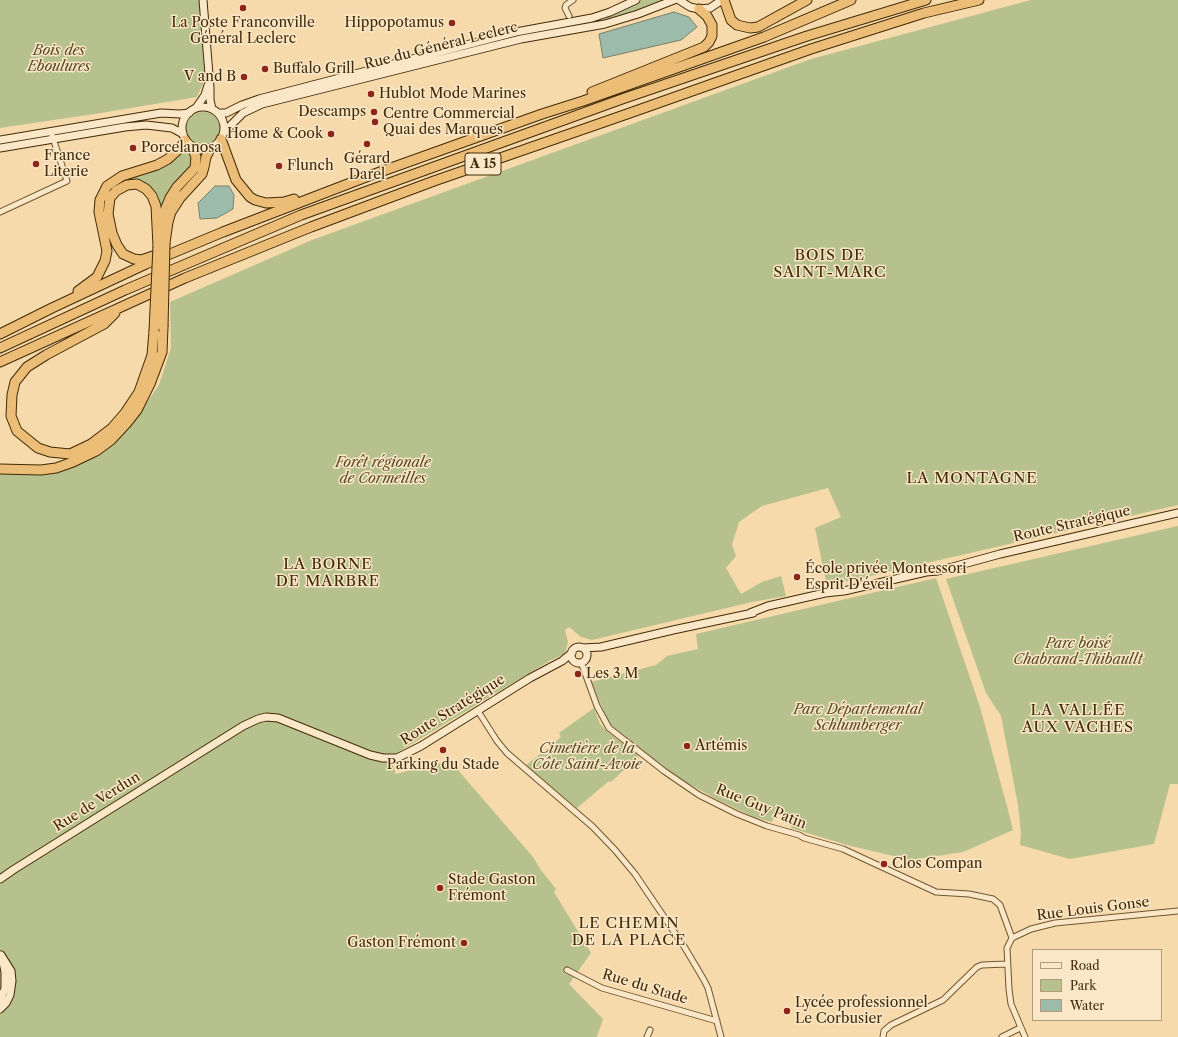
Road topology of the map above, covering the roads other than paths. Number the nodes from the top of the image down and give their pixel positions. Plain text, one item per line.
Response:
1 (203, 0) edge
2 (573, 0) edge
3 (636, 0) edge
4 (674, 0) edge
5 (679, 0) edge
6 (723, 0) edge
7 (807, 0) edge
8 (851, 0) edge
9 (926, 0) edge
10 (979, 0) edge
11 (699, 9) junction
12 (569, 16) dead end
13 (210, 77) junction
14 (196, 108) junction
15 (215, 111) junction
16 (189, 113) junction
17 (542, 114) junction
18 (51, 136) junction
19 (223, 136) junction
20 (0, 140) edge
21 (187, 140) junction
22 (0, 148) edge
23 (210, 149) junction
24 (366, 177) junction
25 (0, 212) edge
26 (223, 232) junction
27 (161, 245) junction
28 (52, 308) junction
29 (121, 308) junction
30 (0, 334) edge
31 (0, 348) edge
32 (0, 362) edge
33 (0, 469) edge
34 (1178, 514) edge
35 (600, 647) junction
36 (583, 648) junction
37 (572, 653) junction
38 (581, 660) junction
39 (555, 665) junction
40 (478, 711) junction
41 (208, 748) joint
42 (0, 879) edge
43 (1178, 911) edge
44 (1012, 938) junction
45 (0, 954) edge
46 (1007, 964) junction
47 (567, 970) dead end
48 (0, 1000) edge
49 (0, 1009) edge
50 (717, 1021) junction
51 (1020, 1028) junction
52 (650, 1030) dead end
53 (647, 1037) edge
54 (721, 1037) edge
55 (883, 1037) edge
56 (1002, 1037) edge
57 (1025, 1037) edge

1 - 13 main road
2 - 12 street
3 - 15 main road, Rue du Général Leclerc
4 - 19 main road, Rue du Général Leclerc
5 - 11 main road
6 - 7 highway
6 - 11 main road
8 - 17 highway
9 - 31 highway, A 15
10 - 29 highway, A 15
11 - 17 highway
13 - 14 main road
13 - 15 main road
14 - 15 main road
14 - 16 main road
15 - 19 main road
16 - 18 main road
16 - 21 main road
17 - 24 highway
18 - 20 main road
18 - 21 main road
18 - 22 main road
18 - 25 street
19 - 23 main road
19 - 24 highway
21 - 23 main road
21 - 27 highway
21 - 28 highway
23 - 27 highway
24 - 26 highway
26 - 27 highway
26 - 28 highway
27 - 29 highway, bridge
27 - 33 highway, bridge
28 - 30 highway
29 - 32 highway, A 15
34 - 35 main road, Route Stratégique
35 - 36 main road, Route Stratégique
35 - 38 main road, Route Stratégique
36 - 37 main road
36 - 38 main road
37 - 38 main road
37 - 39 main road, Route Stratégique
38 - 39 main road, Route Stratégique
38 - 44 street, Rue Guy Patin
39 - 40 main road, Route Stratégique
40 - 41 main road, Route Stratégique
40 - 50 street
41 - 42 main road, Rue de Verdun
43 - 44 street, Rue Louis Gonse
44 - 46 street
45 - 48 main road
45 - 49 main road
46 - 51 street
46 - 55 street
47 - 50 street, Rue du Stade
50 - 54 street
51 - 56 street
51 - 57 street
52 - 53 street

